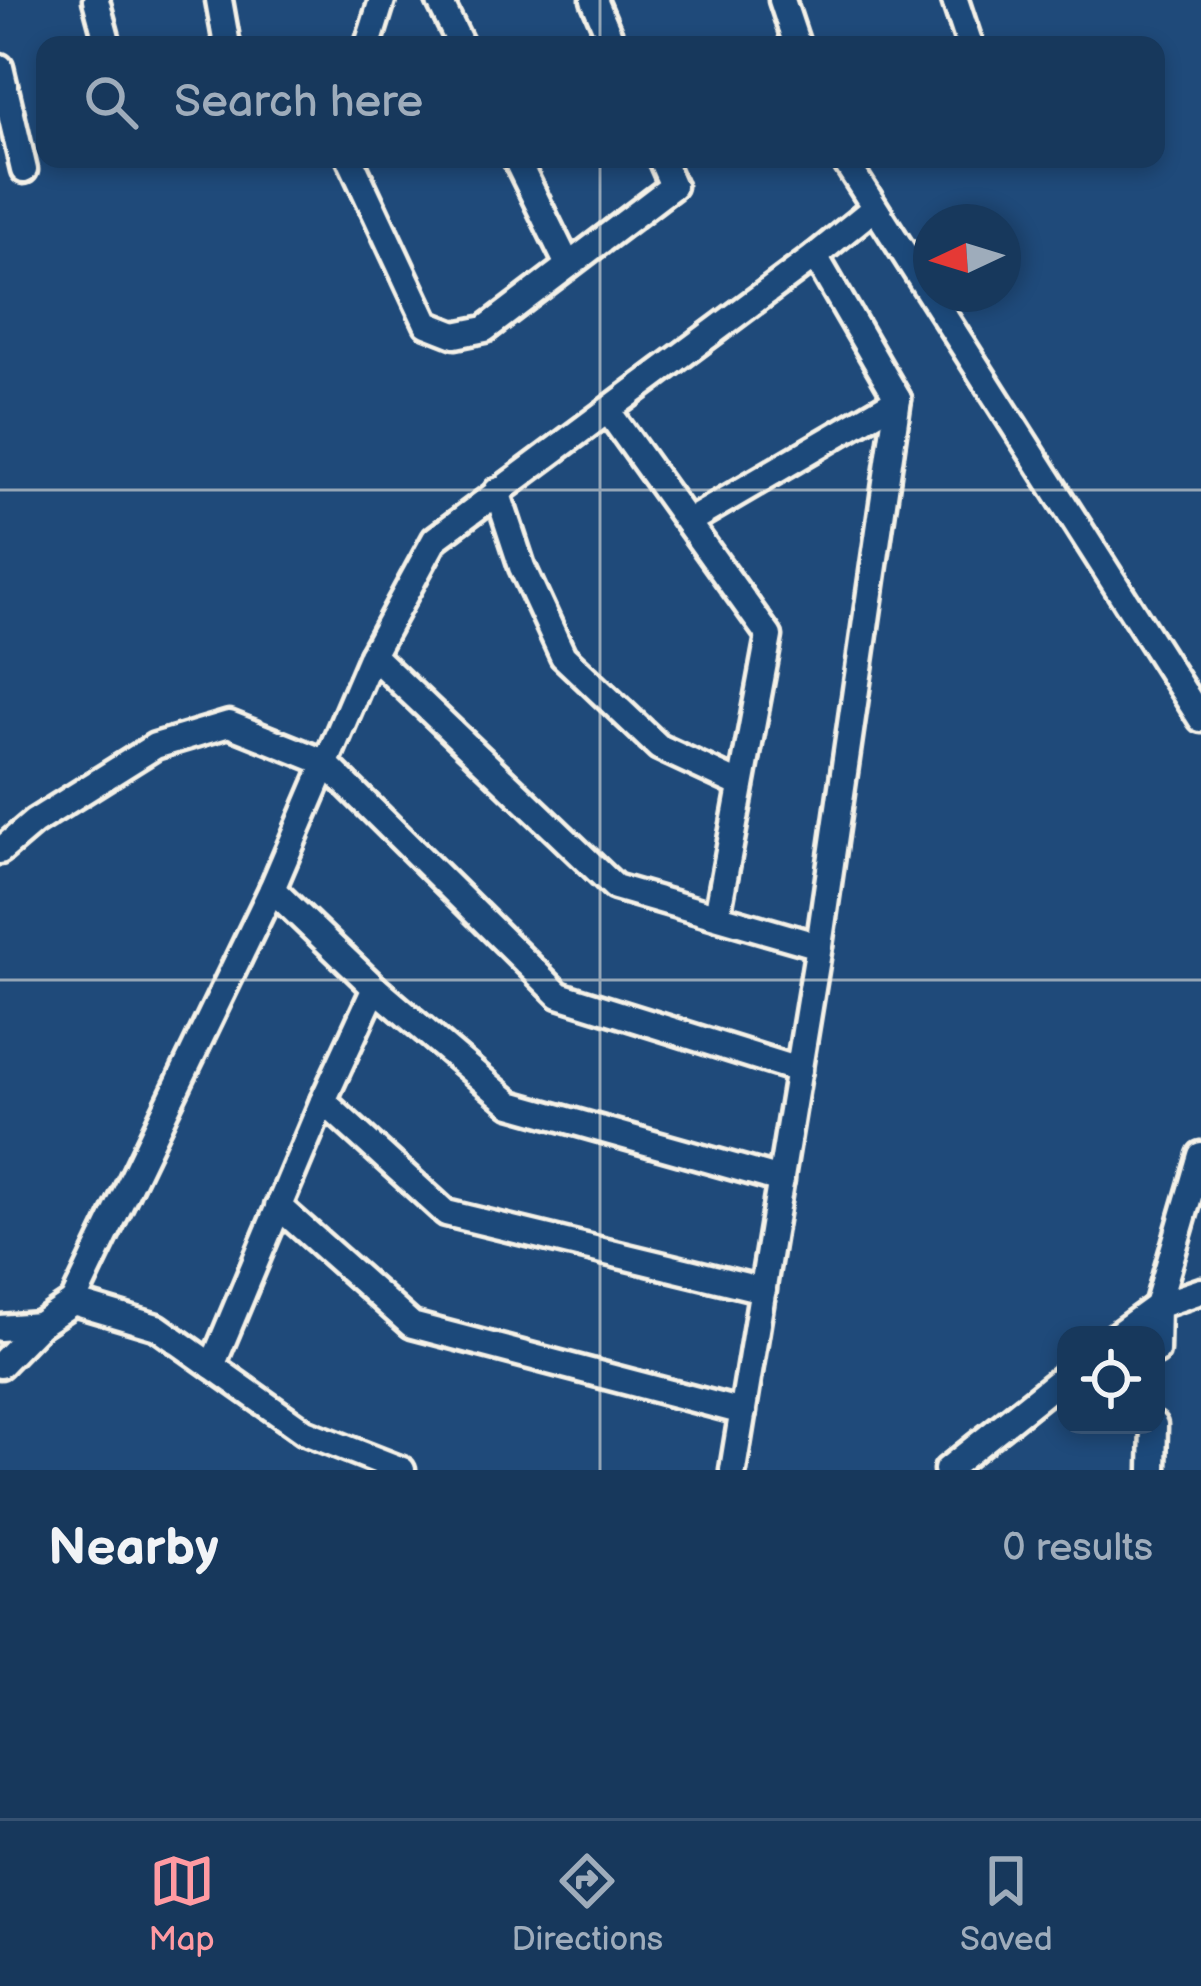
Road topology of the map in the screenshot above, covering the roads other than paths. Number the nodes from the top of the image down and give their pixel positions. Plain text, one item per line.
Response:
1 (96, 0) edge
2 (218, 0) edge
3 (382, 0) edge
4 (439, 0) edge
5 (594, 0) edge
6 (782, 0) edge
7 (955, 0) edge
8 (106, 36) edge
9 (225, 36) edge
10 (371, 36) edge
11 (456, 36) edge
12 (609, 36) edge
13 (794, 36) edge
14 (967, 36) edge
15 (0, 67) edge
16 (354, 168) edge
17 (520, 168) edge
18 (665, 168) edge
19 (850, 168) edge
20 (25, 170) dead end
21 (874, 208) junction
22 (815, 256) junction
23 (568, 265) junction
24 (898, 399) junction
25 (608, 411) junction
26 (497, 490) junction
27 (688, 521) junction
28 (372, 655) junction
29 (1201, 719) edge
30 (324, 762) junction
31 (741, 785) junction
32 (0, 851) edge
33 (272, 890) junction
34 (717, 916) junction
35 (819, 946) junction
36 (375, 988) junction
37 (799, 1070) junction
38 (322, 1101) junction
39 (1201, 1155) edge
40 (781, 1180) junction
41 (278, 1206) junction
42 (763, 1290) junction
43 (1201, 1291) edge
44 (73, 1302) junction
45 (1157, 1306) junction
46 (39, 1325) junction
47 (1129, 1326) edge
48 (1157, 1326) edge
49 (0, 1328) edge
50 (0, 1365) edge
51 (212, 1366) junction
52 (1057, 1382) edge
53 (743, 1412) junction
54 (1154, 1434) edge
55 (402, 1470) edge
56 (734, 1470) edge
57 (947, 1470) edge
58 (1153, 1470) edge

1 - 8 street
2 - 9 street
3 - 10 street
4 - 11 street
5 - 12 street
6 - 13 street
7 - 14 street
15 - 20 street
16 - 23 street
17 - 23 street
18 - 23 street
19 - 21 street
21 - 22 street
21 - 29 street
22 - 24 street
22 - 25 street
24 - 27 street
24 - 35 street
25 - 26 street
25 - 27 street
26 - 28 street
26 - 31 street
27 - 31 street
28 - 30 street
28 - 34 street
30 - 32 street
30 - 33 street
30 - 37 street
31 - 34 street
33 - 36 street
33 - 44 street
34 - 35 street
35 - 37 street
36 - 38 street
36 - 40 street
37 - 40 street
38 - 41 street
38 - 42 street
39 - 45 street
40 - 42 street
41 - 51 street
41 - 53 street
42 - 53 street
43 - 45 street
44 - 46 street
44 - 51 street
45 - 47 street
45 - 48 street
46 - 49 street
46 - 50 street
51 - 55 street
52 - 57 street
53 - 56 street
54 - 58 street

